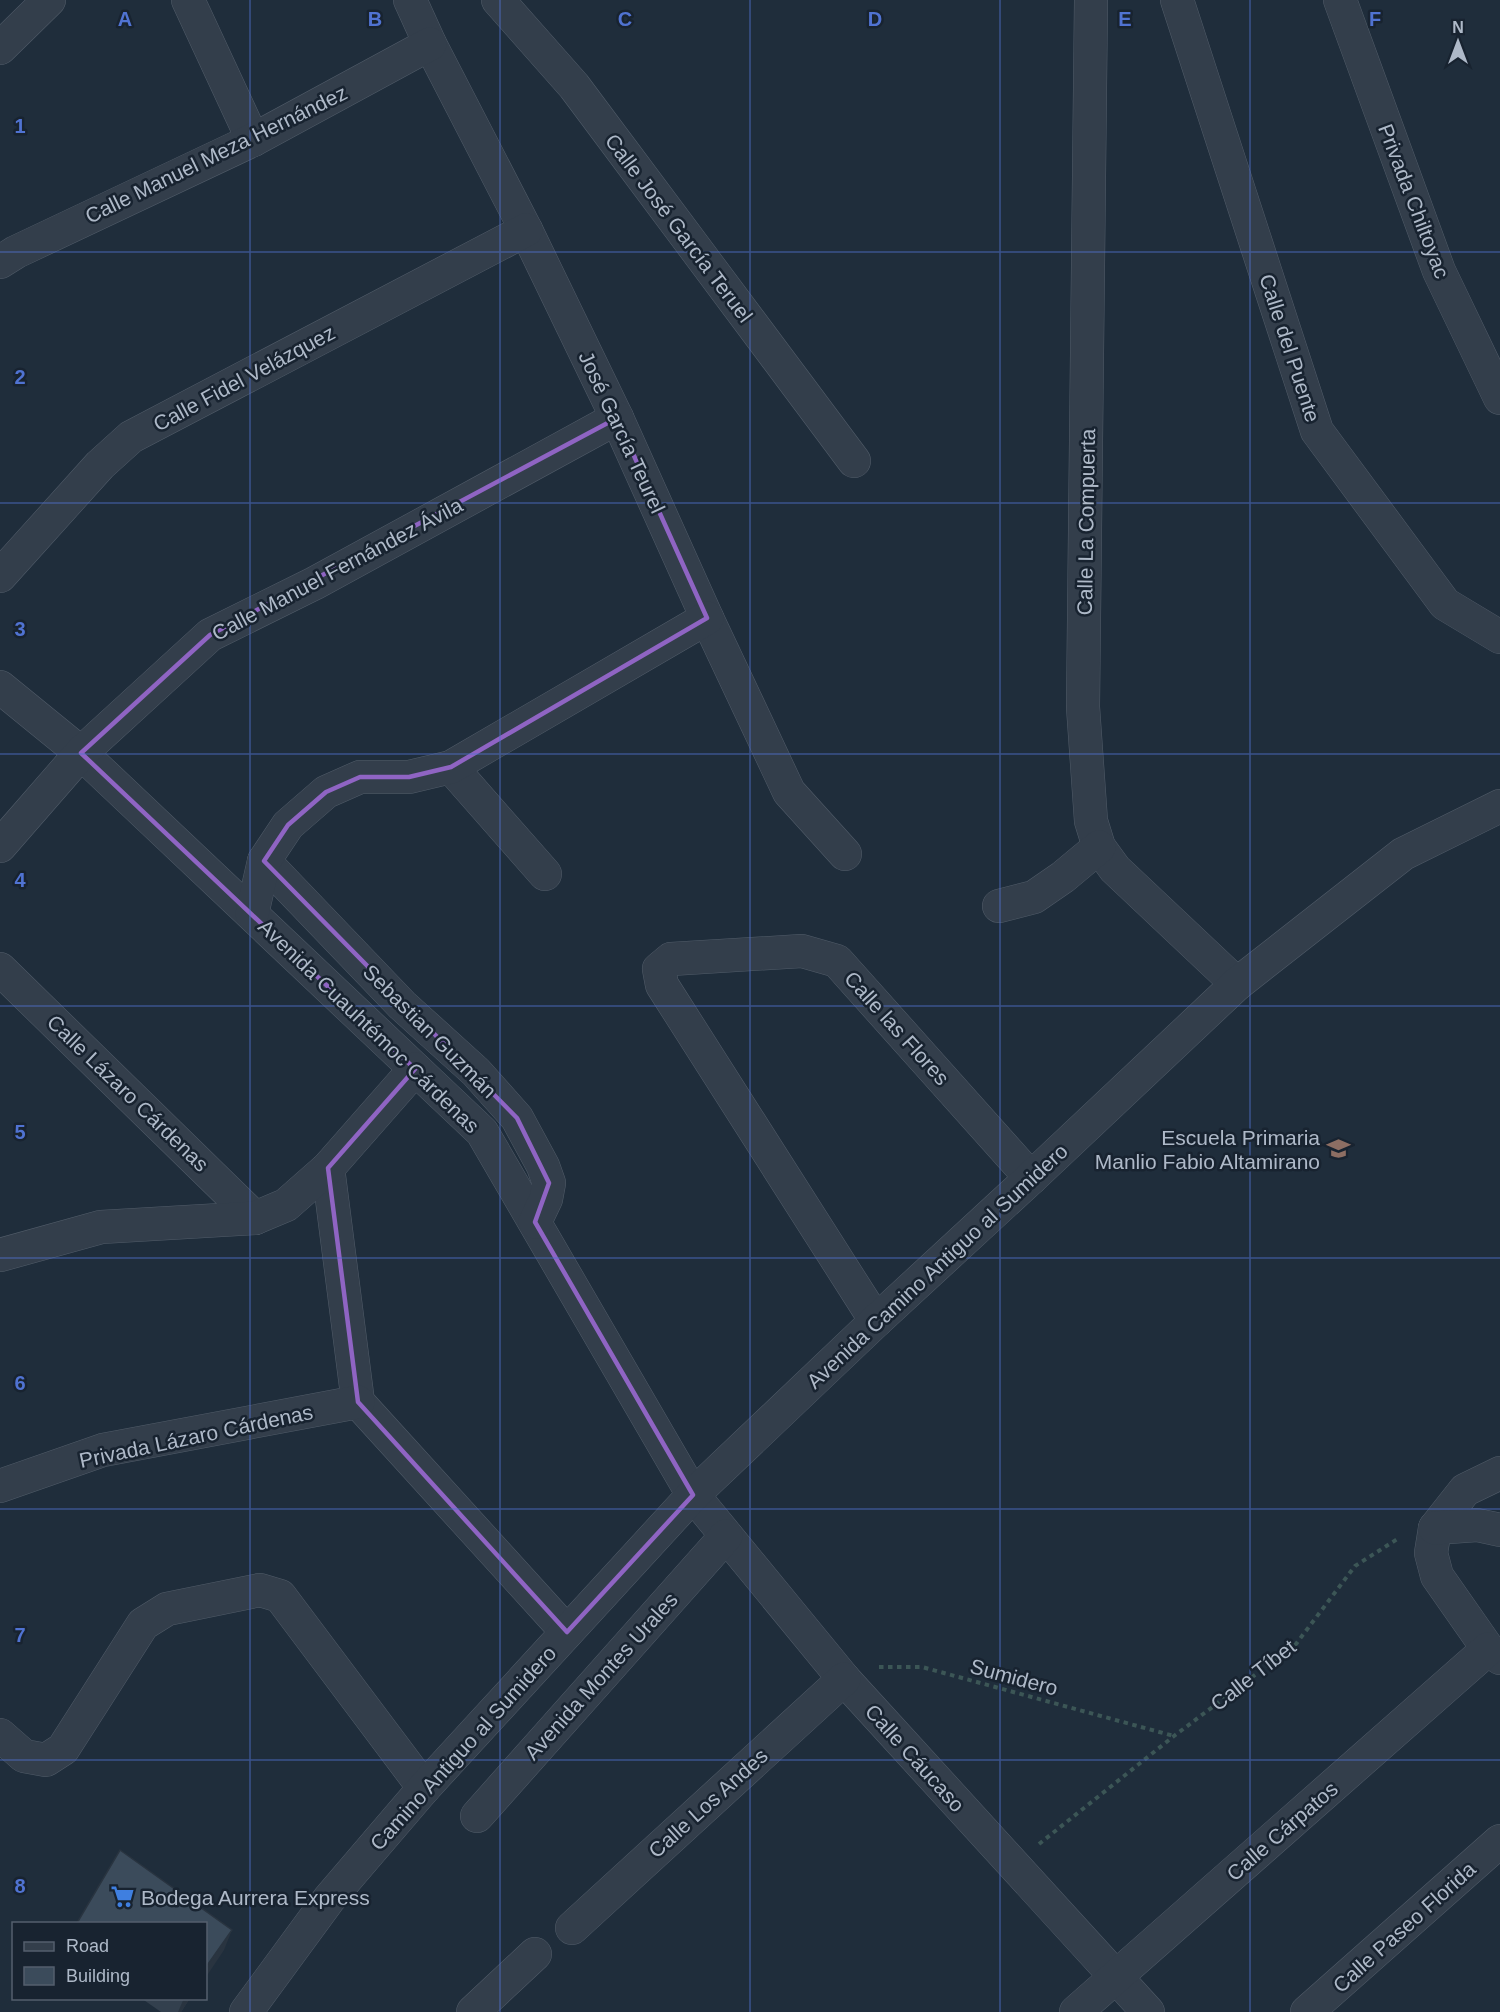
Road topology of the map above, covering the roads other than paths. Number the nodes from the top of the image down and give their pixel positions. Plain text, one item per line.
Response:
1 (49, 0) edge
2 (188, 0) edge
3 (410, 0) edge
4 (498, 0) edge
5 (1091, 0) edge
6 (1176, 0) edge
7 (1340, 0) edge
8 (430, 44) junction
9 (0, 48) edge
10 (253, 140) junction
11 (526, 230) junction
12 (0, 262) edge
13 (1500, 398) edge
14 (617, 418) junction
15 (854, 461) dead end
16 (0, 576) edge
17 (707, 618) junction
18 (1500, 637) edge
19 (0, 687) edge
20 (81, 753) junction
21 (451, 767) junction
22 (1500, 806) edge
23 (0, 846) edge
24 (1099, 847) junction
25 (845, 854) dead end
26 (264, 861) junction
27 (545, 874) dead end
28 (999, 906) dead end
29 (252, 914) junction
30 (0, 969) edge
31 (1237, 984) junction
32 (416, 1069) junction
33 (328, 1168) junction
34 (1031, 1178) junction
35 (255, 1218) junction
36 (535, 1222) junction
37 (0, 1255) edge
38 (876, 1321) junction
39 (358, 1402) junction
40 (1500, 1473) edge
41 (0, 1486) edge
42 (693, 1495) junction
43 (1435, 1528) junction
44 (1500, 1530) edge
45 (726, 1536) junction
46 (567, 1632) junction
47 (1494, 1654) edge
48 (844, 1679) junction
49 (0, 1736) edge
50 (424, 1788) junction
51 (477, 1816) dead end
52 (1500, 1841) edge
53 (572, 1928) dead end
54 (535, 1954) dead end
55 (1116, 1977) junction
56 (246, 2012) edge
57 (473, 2012) edge
58 (1076, 2012) edge
59 (1148, 2012) edge
60 (1307, 2012) edge

1 - 9 street
2 - 10 street
3 - 8 street, José García Teurel
4 - 15 street, Calle José García Teruel
5 - 24 street, Calle La Compuerta
6 - 18 street, Calle del Puente
7 - 13 street, Privada Chiltoyac
8 - 10 street, Calle Manuel Meza Hernández
8 - 11 street, José García Teurel
10 - 12 street, Calle Manuel Meza Hernández
11 - 14 street, José García Teurel
11 - 16 street, Calle Fidel Velázquez
14 - 17 street, José García Teurel
14 - 20 street, Calle Manuel Fernández Ávila
17 - 21 street
17 - 25 street, José García Teurel
19 - 20 street, Avenida Cuauhtémoc Cárdenas
20 - 23 street, Calle Manuel Fernández Ávila
20 - 29 street, Avenida Cuauhtémoc Cárdenas
21 - 26 street
21 - 27 street
22 - 31 street, Avenida Camino Antiguo al Sumidero
24 - 28 street
24 - 31 street, Calle La Compuerta
26 - 29 street
26 - 36 street, Sebastian Guzmán
29 - 32 street, Avenida Cuauhtémoc Cárdenas
30 - 35 street, Calle Lázaro Cárdenas
31 - 34 street, Avenida Camino Antiguo al Sumidero
32 - 33 street
32 - 36 street, Avenida Cuauhtémoc Cárdenas
33 - 35 street
33 - 39 street
34 - 38 street, Avenida Camino Antiguo al Sumidero
34 - 38 street, Calle las Flores
35 - 37 street
36 - 42 street, Avenida Cuauhtémoc Cárdenas
38 - 42 street, Avenida Camino Antiguo al Sumidero
39 - 41 street, Privada Lázaro Cárdenas
39 - 46 street
40 - 43 street
42 - 45 street, Calle Cáucaso
42 - 46 street, Camino Antiguo al Sumidero
43 - 44 street
43 - 47 street
45 - 48 street, Calle Cáucaso
45 - 51 street, Avenida Montes Urales
46 - 50 street, Camino Antiguo al Sumidero
47 - 55 street, Calle Cárpatos
48 - 53 street, Calle Los Andes
48 - 55 street, Calle Cáucaso
49 - 50 street
50 - 56 street, Camino Antiguo al Sumidero
52 - 60 street, Calle Paseo Florida
54 - 57 street
55 - 58 street, Calle Cárpatos
55 - 59 street, Calle Cáucaso

